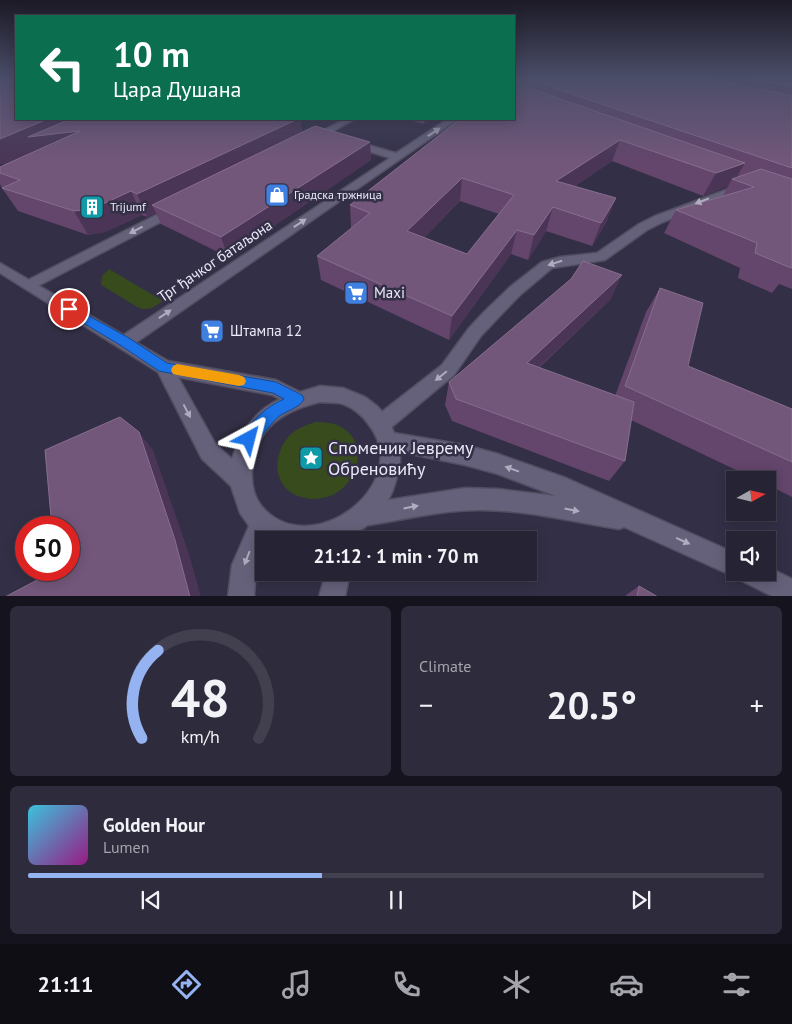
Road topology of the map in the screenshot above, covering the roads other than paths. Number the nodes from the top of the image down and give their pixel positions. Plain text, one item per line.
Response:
1 (349, 120) edge
2 (453, 120) edge
3 (320, 134) junction
4 (303, 144) edge
5 (398, 157) junction
6 (730, 178) edge
7 (189, 203) edge
8 (0, 267) edge
9 (29, 285) junction
10 (125, 342) junction
11 (164, 368) junction
12 (297, 399) junction
13 (384, 433) junction
14 (240, 480) junction
15 (638, 522) junction
16 (262, 523) junction
17 (355, 526) edge
18 (726, 561) edge
19 (336, 581) edge
20 (769, 581) edge
21 (792, 592) edge
22 (241, 596) edge
23 (332, 596) edge

1 - 3 street
5 -> 2 street, Трг ђачког батаљона
3 - 4 street
3 - 5 street
10 -> 5 street, Трг ђачког батаљона
6 -> 13 street
7 -> 9 street
8 - 9 street
9 - 10 street
10 - 11 street
11 - 12 street
11 -> 14 street
12 - 13 street
12 - 14 street
15 -> 13 street
13 - 17 street
14 - 16 street
17 -> 15 street
15 -> 18 street
16 - 17 street
16 -> 22 street
19 - 23 street
20 - 21 street

